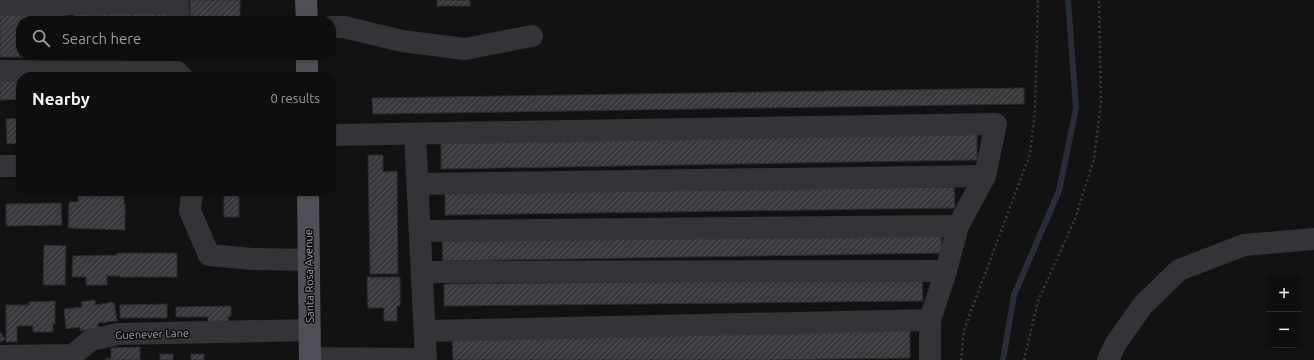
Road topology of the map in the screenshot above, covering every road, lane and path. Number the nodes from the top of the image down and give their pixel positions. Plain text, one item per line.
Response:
1 (306, 0) edge
2 (1038, 0) edge
3 (1099, 0) edge
4 (0, 5) edge
5 (178, 16) edge
6 (307, 16) edge
7 (336, 27) edge
8 (532, 36) dead end
9 (307, 60) edge
10 (179, 68) edge
11 (0, 71) edge
12 (307, 72) edge
13 (415, 134) junction
14 (336, 136) edge
15 (0, 166) edge
16 (16, 166) edge
17 (985, 176) junction
18 (418, 184) junction
19 (192, 196) edge
20 (308, 196) edge
21 (958, 226) junction
22 (420, 231) junction
23 (1314, 239) edge
24 (309, 260) junction
25 (946, 271) junction
26 (422, 272) junction
27 (930, 320) junction
28 (310, 330) junction
29 (424, 331) junction
30 (0, 356) edge
31 (310, 359) edge
32 (426, 359) edge
33 (930, 360) edge
34 (961, 360) edge
35 (1024, 360) edge
36 (1108, 360) edge

1 - 6 main road
2 - 34 path
3 - 35 path
4 - 5 street
7 - 8 street
9 - 12 main road
10 - 11 street
13 - 14 street
13 - 17 street
13 - 18 street
15 - 16 street
17 - 18 street
17 - 21 street
18 - 22 street
19 - 24 street
20 - 24 main road, Santa Rosa Avenue
21 - 22 street
21 - 25 street
22 - 26 street
23 - 36 street
24 - 28 main road, Santa Rosa Avenue
25 - 26 street
25 - 27 street
26 - 29 street
27 - 29 street
27 - 33 street
28 - 30 street, Guenever Lane
28 - 31 main road, Santa Rosa Avenue
29 - 32 street
31 - 32 street

